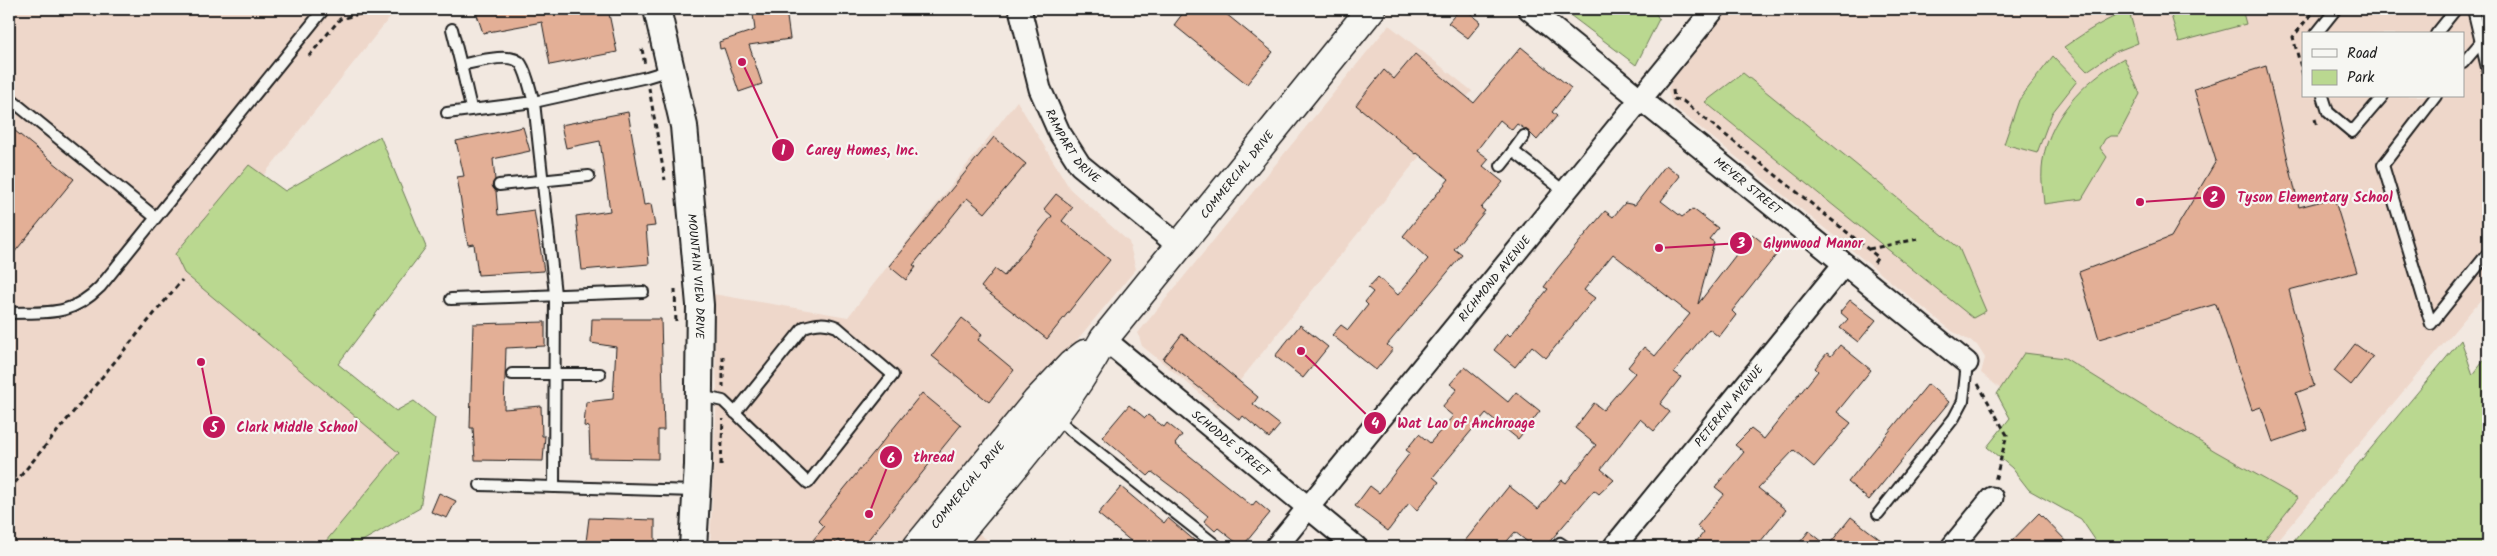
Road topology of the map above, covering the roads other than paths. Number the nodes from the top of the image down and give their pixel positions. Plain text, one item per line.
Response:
1 (324, 9) edge
2 (657, 9) edge
3 (1020, 9) edge
4 (1371, 9) edge
5 (1530, 9) edge
6 (1714, 9) edge
7 (2336, 9) edge
8 (2456, 9) edge
9 (2473, 9) edge
10 (452, 28) dead end
11 (2318, 32) edge
12 (2438, 32) edge
13 (2481, 42) junction
14 (2464, 62) edge
15 (461, 64) junction
16 (2488, 72) edge
17 (659, 74) junction
18 (9, 98) edge
19 (2324, 98) edge
20 (2381, 98) edge
21 (2434, 98) edge
22 (1640, 100) junction
23 (534, 102) junction
24 (471, 108) junction
25 (447, 113) dead end
26 (1524, 136) dead end
27 (1513, 151) junction
28 (1501, 166) dead end
29 (589, 176) dead end
30 (544, 181) junction
31 (499, 185) dead end
32 (1565, 192) junction
33 (155, 217) junction
34 (1179, 246) junction
35 (2488, 253) edge
36 (1844, 264) junction
37 (643, 292) dead end
38 (555, 294) junction
39 (451, 299) dead end
40 (9, 313) edge
41 (1104, 339) junction
42 (1967, 363) joint
43 (512, 374) dead end
44 (554, 374) junction
45 (600, 374) dead end
46 (699, 396) junction
47 (735, 413) junction
48 (1053, 416) junction
49 (480, 485) dead end
50 (554, 487) junction
51 (697, 490) junction
52 (1992, 498) road end
53 (1308, 508) junction
54 (1878, 514) dead end
55 (693, 547) edge
56 (917, 547) edge
57 (948, 547) edge
58 (1218, 547) edge
59 (1276, 547) edge
60 (1356, 547) edge
61 (1556, 547) edge
62 (1566, 547) edge
63 (1614, 547) edge
64 (1952, 547) edge

1 - 33 lane
2 - 17 street, MOUNTAIN VIEW DRIVE
3 - 34 street, RAMPART DRIVE
4 - 34 main road, COMMERCIAL DRIVE
5 - 22 street, MEYER STREET
6 - 22 street, RICHMOND AVENUE
7 - 11 lane
8 - 12 lane
9 - 13 lane
10 - 15 lane
13 - 14 lane
13 - 16 lane
15 - 23 lane
15 - 24 lane
17 - 23 lane
17 - 46 street, MOUNTAIN VIEW DRIVE
18 - 33 lane
19 - 20 lane
21 - 35 lane
22 - 32 street, RICHMOND AVENUE
22 - 36 street, MEYER STREET
23 - 24 lane
23 - 30 lane
24 - 25 lane
26 - 27 lane
27 - 28 lane
27 - 32 lane
29 - 30 lane
30 - 31 lane
30 - 38 lane
32 - 53 street, RICHMOND AVENUE
33 - 40 lane
34 - 41 main road, COMMERCIAL DRIVE
36 - 42 street, MEYER STREET
36 - 63 street, PETERKIN AVENUE
37 - 38 lane
38 - 39 lane
38 - 44 lane
41 - 48 main road, COMMERCIAL DRIVE
41 - 53 street, SCHODDE STREET
41 - 56 main road, COMMERCIAL DRIVE
42 - 54 lane
43 - 44 lane
44 - 45 lane
44 - 50 lane
46 - 47 lane
46 - 51 street, MOUNTAIN VIEW DRIVE
47 - 47 lane
48 - 57 main road, COMMERCIAL DRIVE
48 - 58 lane
49 - 50 lane
50 - 51 lane
51 - 55 street, MOUNTAIN VIEW DRIVE
52 - 64 street
53 - 59 street, RICHMOND AVENUE
53 - 60 street, SCHODDE STREET
61 - 62 lane

